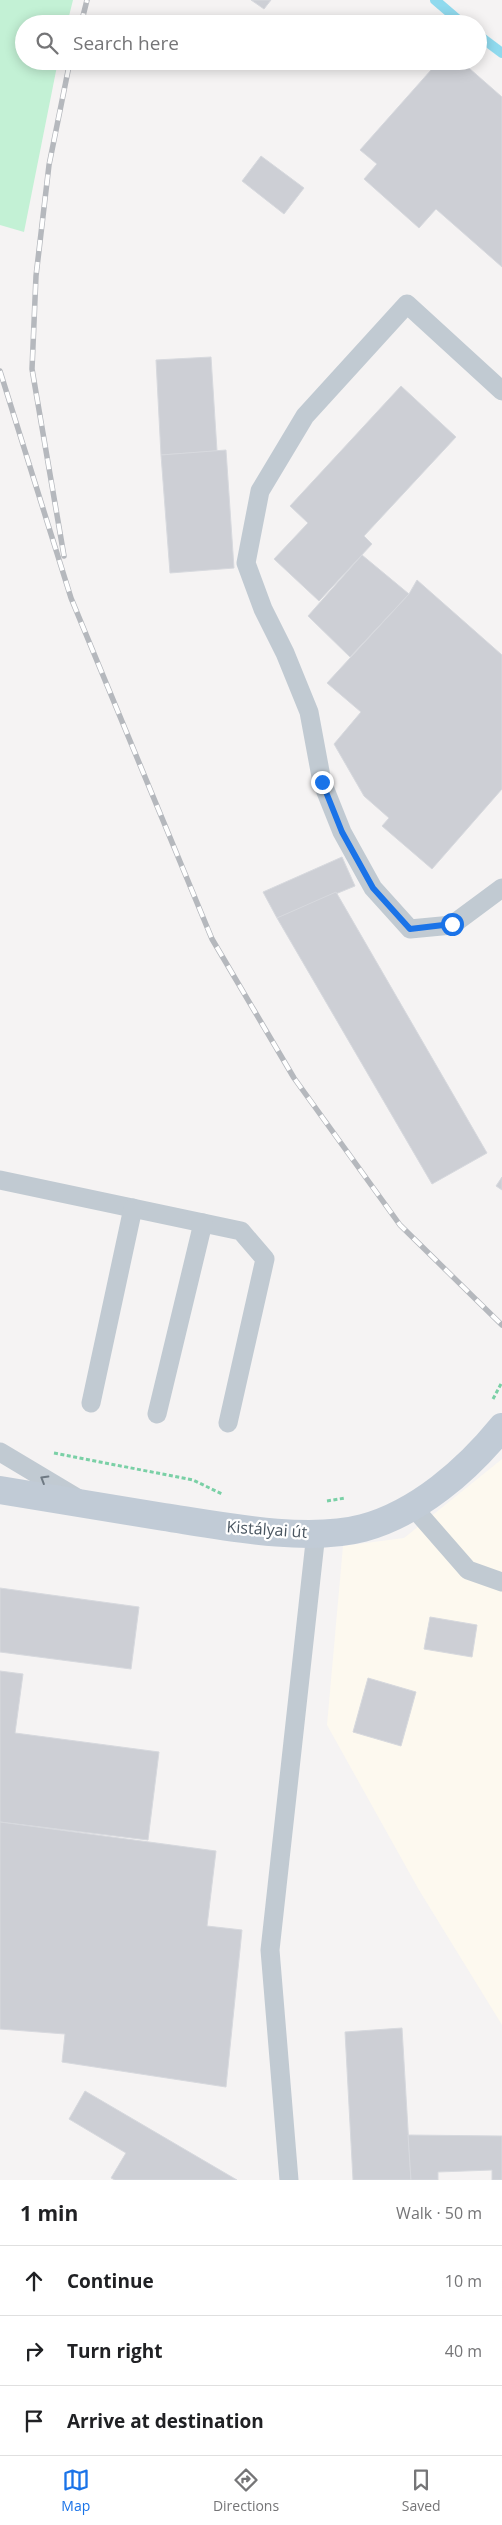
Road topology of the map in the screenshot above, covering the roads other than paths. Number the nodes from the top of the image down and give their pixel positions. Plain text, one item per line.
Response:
1 (502, 391) edge
2 (502, 888) edge
3 (0, 1180) edge
4 (133, 1208) junction
5 (203, 1223) junction
6 (91, 1404) dead end
7 (157, 1414) dead end
8 (495, 1417) edge
9 (228, 1423) dead end
10 (0, 1452) edge
11 (0, 1490) edge
12 (86, 1504) junction
13 (413, 1507) junction
14 (316, 1533) junction
15 (502, 1582) edge
16 (289, 2180) edge

1 - 2 lane
3 - 4 lane
4 - 5 lane
4 - 6 lane
5 - 7 lane
5 - 9 lane
8 - 13 main road, Kistályai út
12 -> 10 lane
11 - 12 main road, Kistályai út
12 - 14 main road, Kistályai út
13 - 14 main road, Kistályai út
13 - 15 lane
14 - 16 lane

